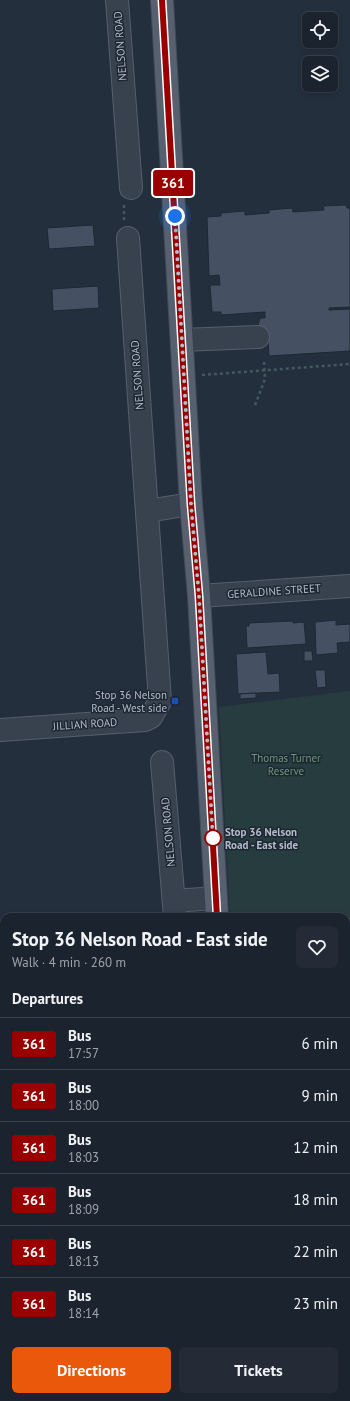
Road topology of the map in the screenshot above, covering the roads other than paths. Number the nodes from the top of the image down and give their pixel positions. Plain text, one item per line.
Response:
1 (117, 0) edge
2 (162, 0) edge
3 (128, 193) road end
4 (126, 229) road end
5 (258, 337) dead end
6 (182, 340) junction
7 (191, 504) junction
8 (146, 511) junction
9 (350, 586) edge
10 (199, 596) junction
11 (160, 701) joint
12 (0, 730) edge
13 (162, 762) dead end
14 (217, 907) edge
15 (174, 909) edge

1 - 3 street, NELSON ROAD
2 - 6 main road, NELSON ROAD
4 - 8 street, NELSON ROAD
5 - 6 street
6 - 7 main road, NELSON ROAD
7 - 8 street
7 - 10 main road, NELSON ROAD
8 - 11 street, NELSON ROAD
9 - 10 street, GERALDINE STREET
10 - 14 main road, NELSON ROAD
11 - 12 street, JILLIAN ROAD
13 - 15 street, NELSON ROAD
14 - 15 street, NELSON ROAD

